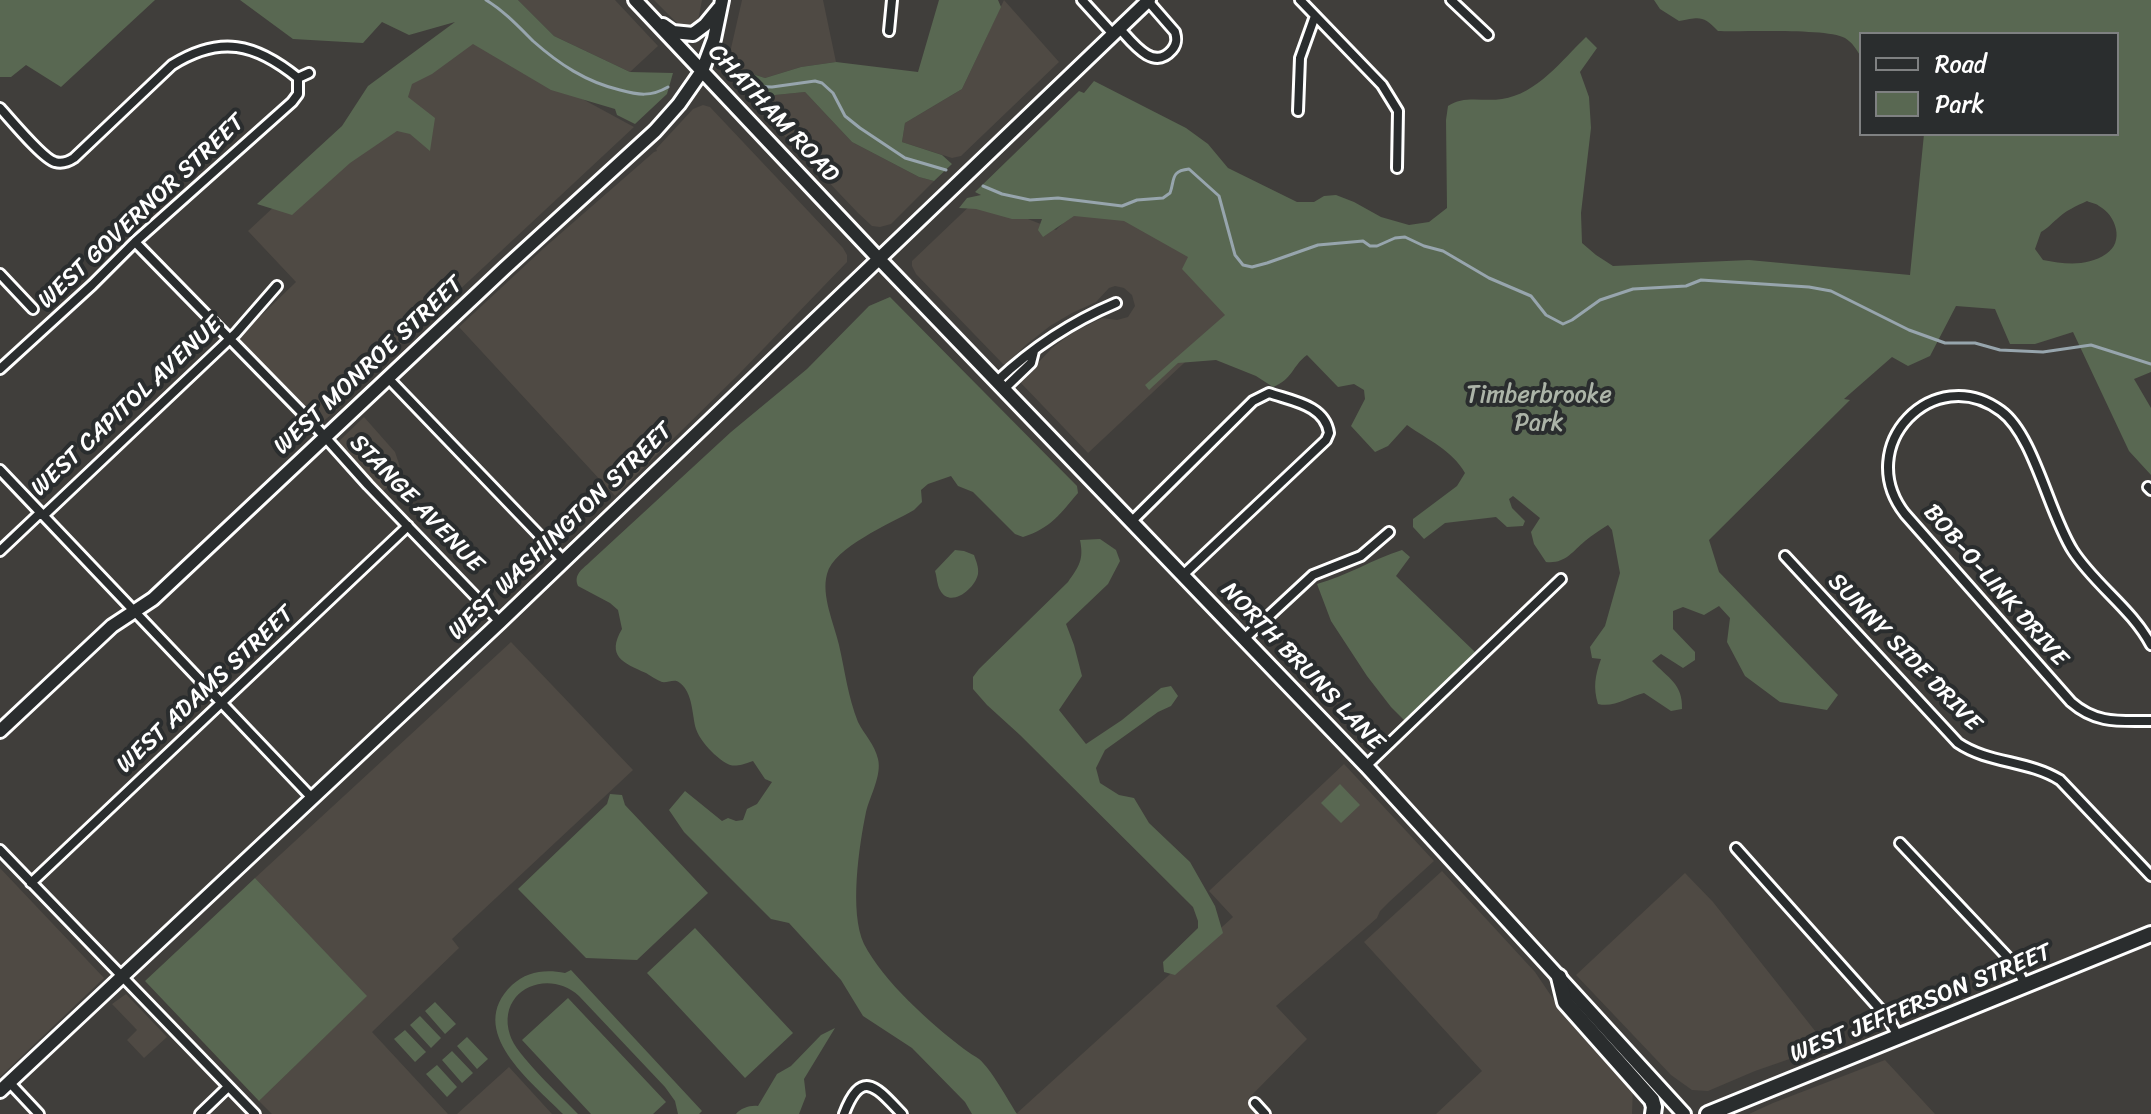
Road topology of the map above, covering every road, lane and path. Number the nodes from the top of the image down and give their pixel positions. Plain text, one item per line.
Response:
1 (635, 0) edge
2 (892, 0) edge
3 (1082, 0) edge
4 (1148, 0) edge
5 (1300, 0) edge
6 (1451, 0) edge
7 (722, 3) edge
8 (1315, 16) junction
9 (652, 18) junction
10 (889, 31) dead end
11 (1116, 31) junction
12 (1488, 35) dead end
13 (702, 71) junction
14 (309, 73) dead end
15 (298, 78) junction
16 (0, 108) edge
17 (1298, 111) dead end
18 (1397, 168) dead end
19 (135, 242) junction
20 (879, 259) junction
21 (0, 274) edge
22 (277, 286) dead end
23 (1116, 303) dead end
24 (33, 309) dead end
25 (230, 339) junction
26 (0, 369) edge
27 (388, 378) junction
28 (1000, 385) junction
29 (325, 438) junction
30 (0, 470) edge
31 (44, 515) junction
32 (1132, 521) junction
33 (408, 526) junction
34 (1389, 532) dead end
35 (0, 551) edge
36 (1785, 556) dead end
37 (564, 561) junction
38 (1183, 575) junction
39 (1561, 579) dead end
40 (136, 612) junction
41 (500, 622) junction
42 (1244, 639) junction
43 (2151, 645) edge
44 (222, 702) junction
45 (2151, 721) edge
46 (0, 731) edge
47 (1366, 766) junction
48 (312, 798) junction
49 (1900, 843) dead end
50 (1736, 848) dead end
51 (0, 850) edge
52 (2151, 876) edge
53 (31, 883) junction
54 (2151, 934) edge
55 (1559, 977) junction
56 (123, 978) junction
57 (2025, 985) junction
58 (1898, 1036) junction
59 (5, 1087) edge
60 (228, 1087) junction
61 (1750, 1097) junction
62 (1255, 1103) dead end
63 (39, 1114) edge
64 (200, 1114) edge
65 (255, 1114) edge
66 (844, 1114) edge
67 (902, 1114) edge
68 (1265, 1114) edge
69 (1653, 1114) edge
70 (1684, 1114) edge
71 (1708, 1114) edge
72 (1734, 1114) edge

1 - 9 street, CHATHAM ROAD
2 - 10 street
3 - 11 street
4 - 11 street, WEST WASHINGTON STREET
4 - 11 street
5 - 8 street
6 - 12 street
7 - 9 street
7 - 13 street, WEST MONROE STREET
8 - 17 street
8 - 18 street
9 - 13 street, CHATHAM ROAD
11 - 20 street, WEST WASHINGTON STREET
13 - 20 street, CHATHAM ROAD
13 - 27 street, WEST MONROE STREET
14 - 15 street
15 - 16 street
15 - 19 street, WEST GOVERNOR STREET
19 - 25 street, STANGE AVENUE
19 - 26 street, WEST GOVERNOR STREET
20 - 28 street, NORTH BRUNS LANE
20 - 37 street, WEST WASHINGTON STREET
21 - 24 street
22 - 25 street, WEST CAPITOL AVENUE
23 - 28 street
25 - 29 street, STANGE AVENUE
25 - 31 street, WEST CAPITOL AVENUE
27 - 29 street, WEST MONROE STREET
27 - 37 street
28 - 32 street, NORTH BRUNS LANE
29 - 33 street, STANGE AVENUE
29 - 40 street, WEST MONROE STREET
30 - 31 street
31 - 35 street, WEST CAPITOL AVENUE
31 - 40 street
32 - 38 street, NORTH BRUNS LANE
32 - 38 street
33 - 41 street, STANGE AVENUE
33 - 44 street, WEST ADAMS STREET
34 - 42 street
36 - 52 street, SUNNY SIDE DRIVE
37 - 41 street, WEST WASHINGTON STREET
38 - 42 street, NORTH BRUNS LANE
39 - 47 street
40 - 44 street
40 - 46 street, WEST MONROE STREET
41 - 48 street, WEST WASHINGTON STREET
42 - 47 street, NORTH BRUNS LANE
43 - 45 street, BOB-O-LINK DRIVE
44 - 48 street
44 - 53 street, WEST ADAMS STREET
47 - 55 street, NORTH BRUNS LANE
48 - 56 street, WEST WASHINGTON STREET
49 - 57 street
50 - 58 street
51 - 53 street
53 - 56 street
54 - 57 main road, WEST JEFFERSON STREET
55 - 69 main road
55 - 70 street, NORTH BRUNS LANE
56 - 59 street, WEST WASHINGTON STREET
56 - 60 street
57 - 58 main road, WEST JEFFERSON STREET
58 - 61 main road, WEST JEFFERSON STREET
59 - 63 street
60 - 64 street
60 - 65 street
61 - 71 main road, WEST JEFFERSON STREET
61 - 72 main road
62 - 68 street
66 - 67 street

